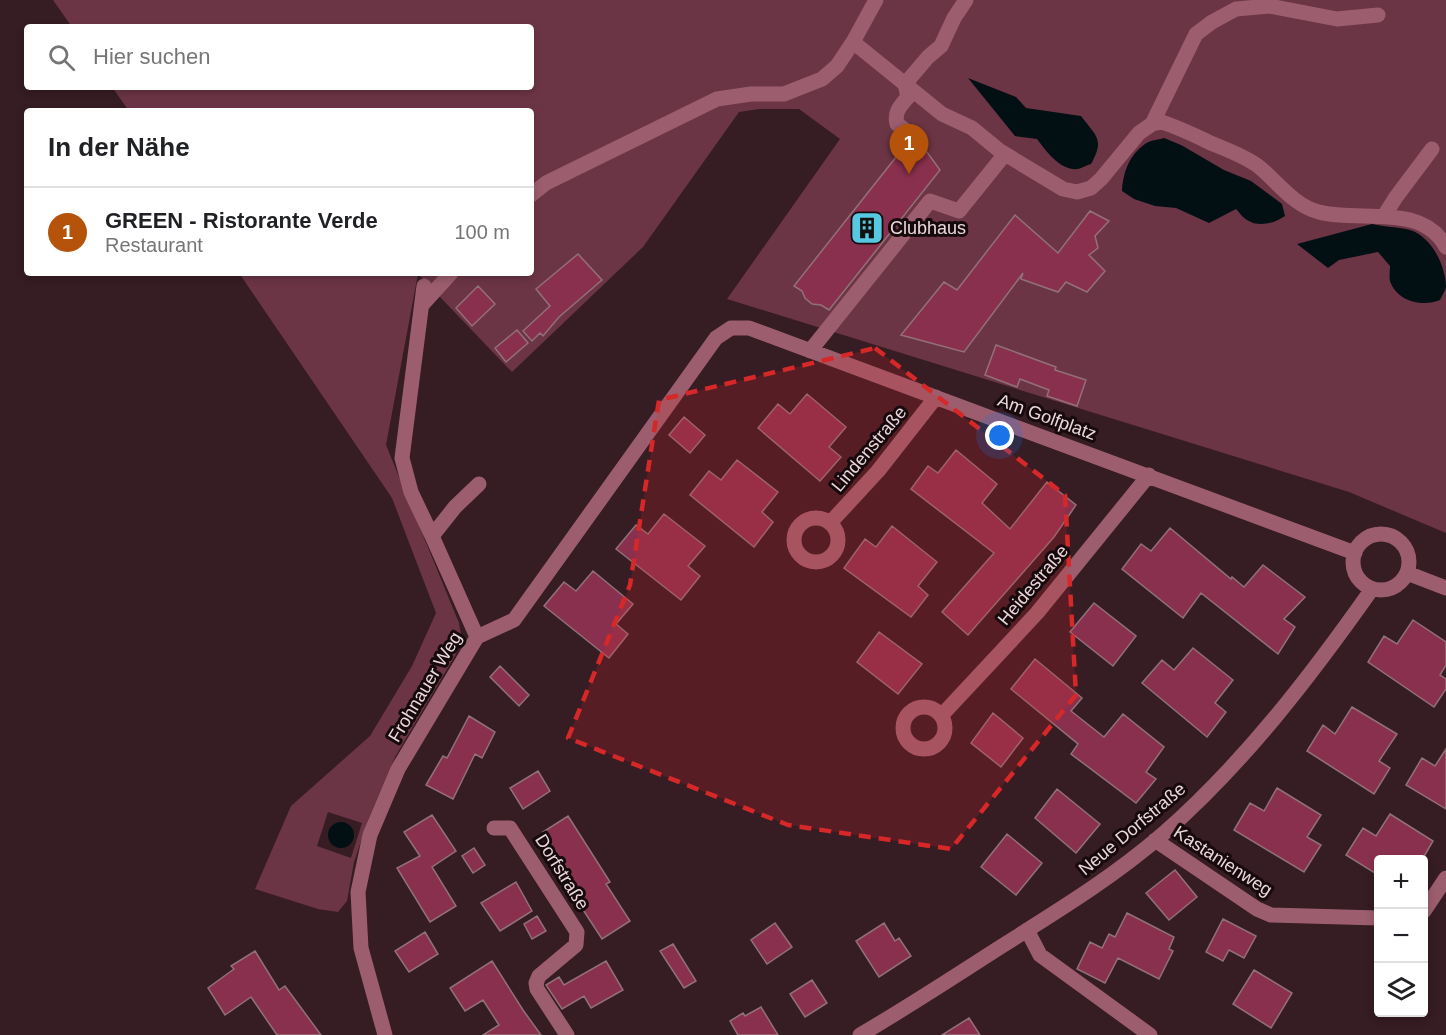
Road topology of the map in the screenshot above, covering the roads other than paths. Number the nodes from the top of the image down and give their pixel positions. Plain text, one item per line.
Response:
1 (876, 0) edge
2 (966, 0) edge
3 (1235, 5) edge
4 (1377, 15) dead end
5 (853, 42) junction
6 (905, 84) junction
7 (1152, 124) junction
8 (906, 130) dead end
9 (1432, 149) dead end
10 (1005, 154) junction
11 (534, 193) edge
12 (1384, 216) junction
13 (1446, 247) edge
14 (449, 276) edge
15 (424, 286) dead end
16 (422, 305) junction
17 (726, 331) joint
18 (810, 351) junction
19 (936, 398) junction
20 (1149, 475) junction
21 (478, 484) dead end
22 (830, 523) dead end
23 (432, 536) junction
24 (1355, 553) junction
25 (1407, 573) junction
26 (1446, 588) edge
27 (1372, 589) junction
28 (477, 637) junction
29 (941, 716) dead end
30 (494, 828) dead end
31 (1155, 840) junction
32 (1446, 878) edge
33 (1425, 909) edge
34 (1374, 918) edge
35 (1027, 930) junction
36 (385, 1035) edge
37 (567, 1035) edge
38 (860, 1035) edge
39 (1150, 1035) edge

1 - 5 street
2 - 6 street
3 - 4 street
3 - 7 street
5 - 6 street
5 - 11 street
6 - 8 street
6 - 10 street
7 - 10 street
7 - 12 street
9 - 12 street
10 - 18 street
12 - 13 street
14 - 16 street
15 - 16 street
16 - 23 street
17 - 18 street, Am Golfplatz
17 - 28 street, Frohnauer Weg
18 - 19 street, Am Golfplatz
19 - 20 street, Am Golfplatz
19 - 22 street, Lindenstraße
20 - 24 street, Am Golfplatz
20 - 29 street, Heidestraße
21 - 23 street
23 - 28 street
24 - 25 street
24 - 27 street
25 - 26 street
25 - 27 street
27 - 31 street, Neue Dorfstraße
28 - 36 street, Frohnauer Weg
30 - 37 street, Dorfstraße
31 - 34 street, Kastanienweg
31 - 35 street, Neue Dorfstraße
32 - 33 street
35 - 38 street, Neue Dorfstraße
35 - 39 street

